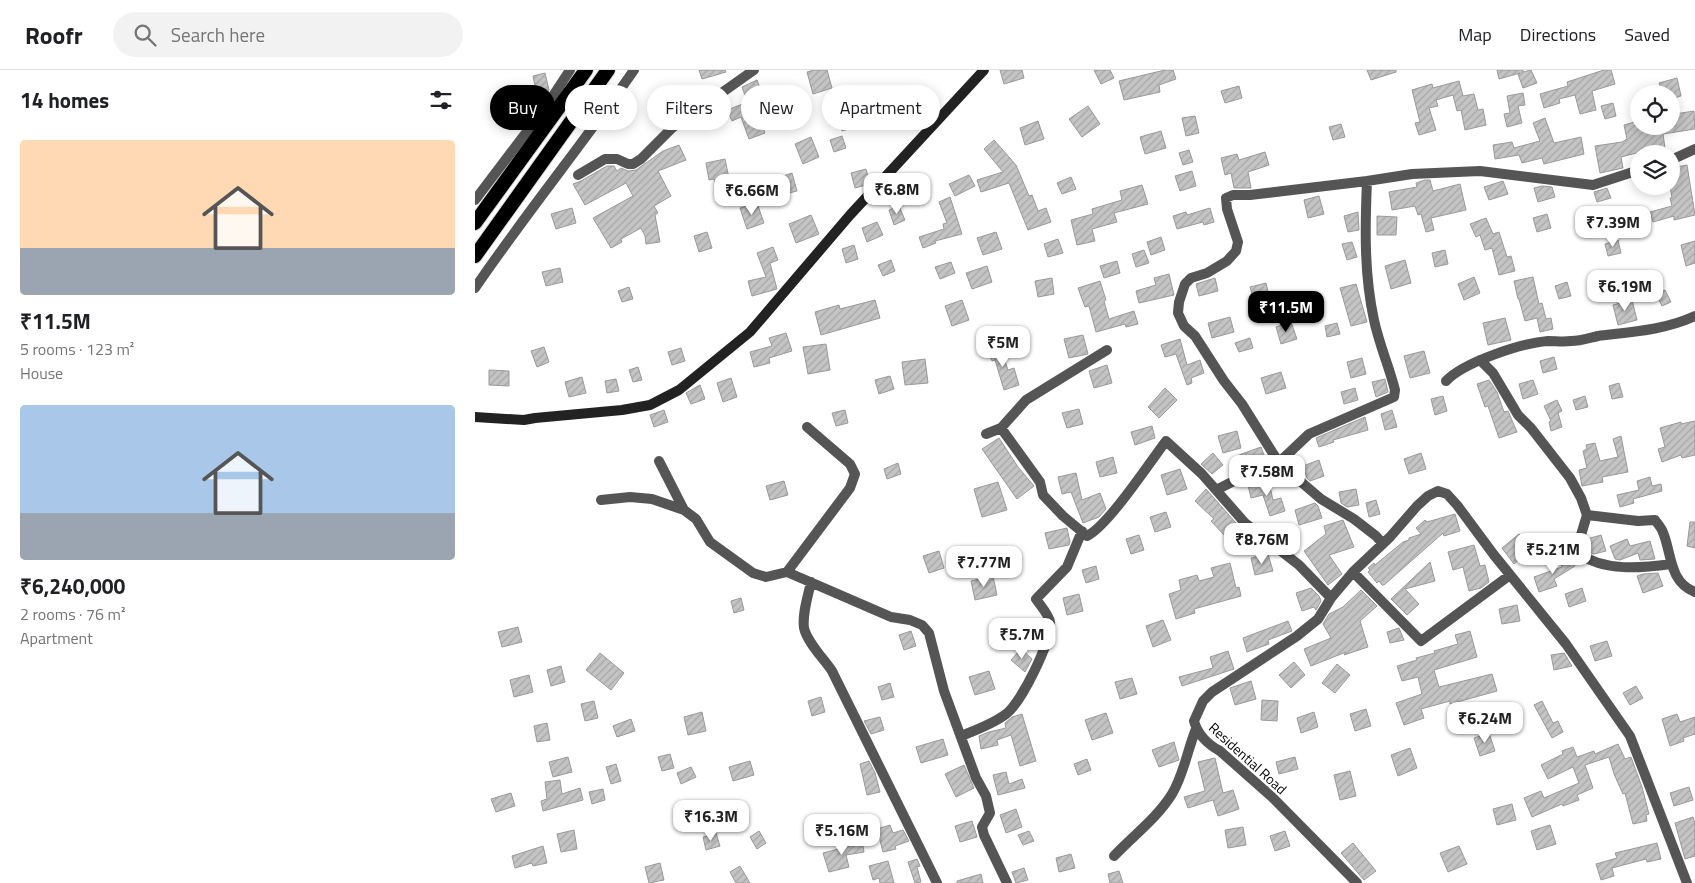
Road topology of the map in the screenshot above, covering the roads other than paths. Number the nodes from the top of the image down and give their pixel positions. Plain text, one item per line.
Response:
1 (570, 70) edge
2 (586, 70) edge
3 (608, 70) edge
4 (635, 70) edge
5 (754, 70) edge
6 (984, 70) edge
7 (1695, 149) edge
8 (1680, 156) edge
9 (1630, 173) edge
10 (579, 175) dead end
11 (1367, 181) junction
12 (475, 200) edge
13 (475, 223) edge
14 (475, 256) edge
15 (475, 288) edge
16 (1695, 316) edge
17 (1107, 350) dead end
18 (1480, 360) junction
19 (1446, 381) dead end
20 (475, 417) edge
21 (807, 427) dead end
22 (1001, 428) junction
23 (986, 434) dead end
24 (659, 461) dead end
25 (1279, 463) junction
26 (1216, 490) junction
27 (601, 500) dead end
28 (684, 510) junction
29 (1587, 515) junction
30 (1082, 532) junction
31 (1383, 544) junction
32 (1671, 564) junction
33 (787, 572) junction
34 (1353, 572) junction
35 (1511, 575) junction
36 (811, 582) junction
37 (1695, 592) edge
38 (1331, 598) junction
39 (1183, 719) dead end
40 (1195, 725) junction
41 (961, 736) junction
42 (1114, 856) dead end
43 (937, 883) edge
44 (1007, 883) edge
45 (1357, 883) edge
46 (1687, 883) edge

1 - 12 street
2 - 13 highway
3 - 14 highway
4 - 15 street
5 - 10 street
6 - 20 main road
7 - 8 street
9 - 11 street
11 - 25 street
11 - 25 street
16 - 18 street
17 - 22 street
18 - 19 street
18 - 29 street
21 - 33 street
22 - 23 street
22 - 30 street
24 - 28 street
25 - 26 street
25 - 31 street
26 - 30 street
26 - 38 street
27 - 28 street
28 - 33 street
29 - 32 street
29 - 32 street
30 - 41 street
31 - 34 street, Residential Road
31 - 35 street, Residential Road
32 - 37 street
33 - 36 street
34 - 35 street
34 - 38 street, Residential Road
35 - 46 street
36 - 41 street
36 - 43 street
38 - 40 street, Residential Road
39 - 40 street
40 - 42 street
40 - 45 street, Residential Road
41 - 44 street

